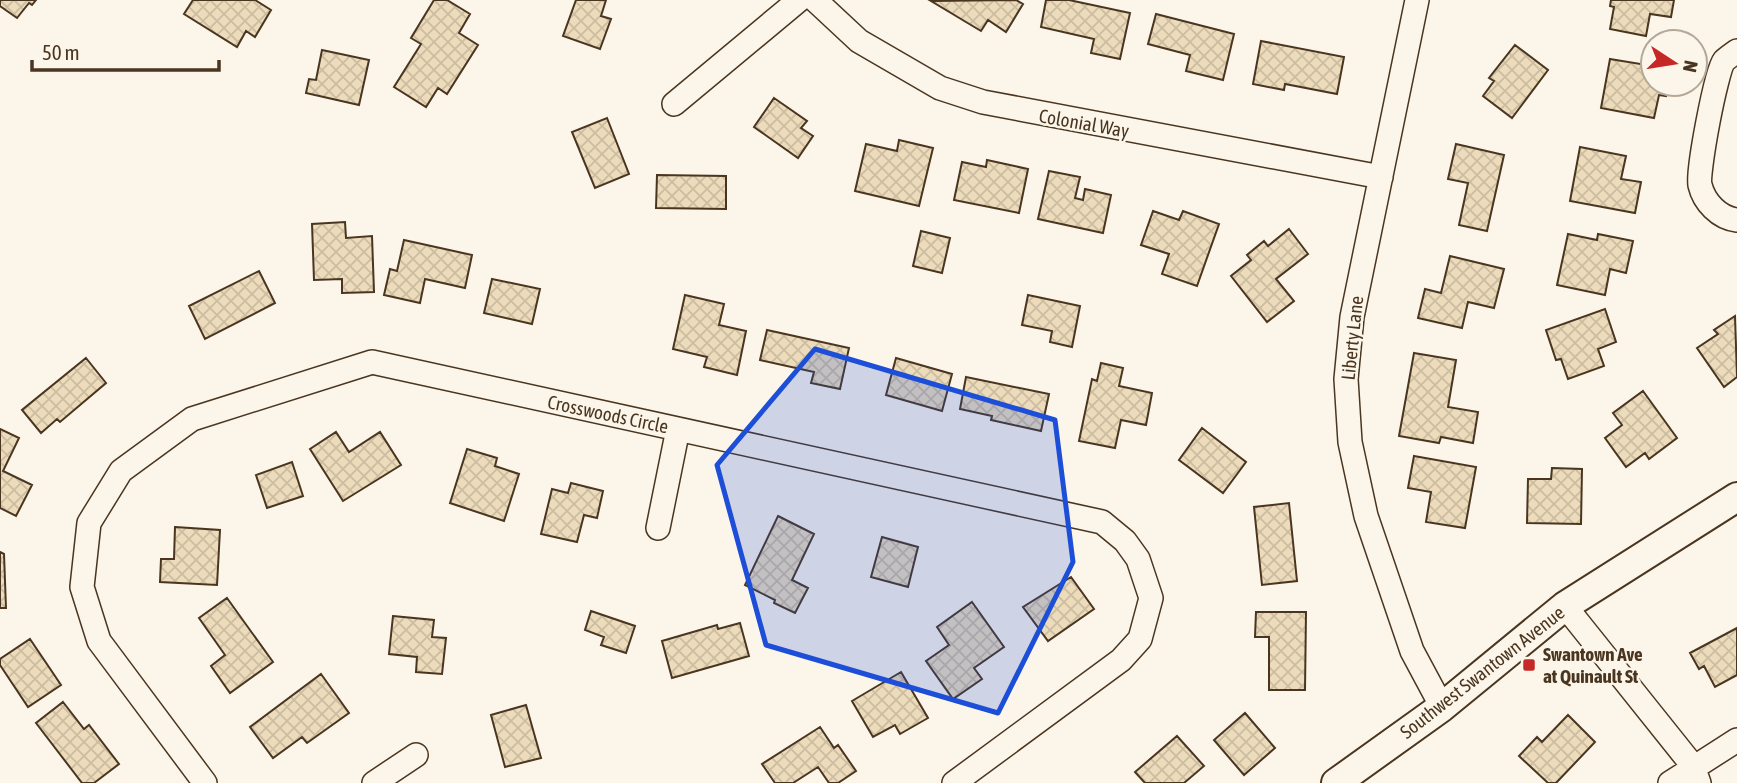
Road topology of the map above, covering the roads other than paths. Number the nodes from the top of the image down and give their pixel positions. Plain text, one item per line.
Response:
1 (799, 0) edge
2 (815, 0) edge
3 (1417, 0) edge
4 (1737, 51) edge
5 (674, 104) dead end
6 (1381, 177) junction
7 (1737, 220) edge
8 (678, 429) junction
9 (1737, 497) edge
10 (658, 528) dead end
11 (1565, 606) junction
12 (1442, 707) junction
13 (1737, 740) edge
14 (416, 755) dead end
15 (1696, 775) edge
16 (205, 783) edge
17 (374, 783) edge
18 (954, 783) edge
19 (1336, 783) edge
20 (1670, 783) edge

1 - 5 street
2 - 6 street, Colonial Way
3 - 6 street, Liberty Lane
4 - 7 street
6 - 12 street, Liberty Lane
8 - 10 street
8 - 16 street, Crosswoods Circle
8 - 18 street, Crosswoods Circle
9 - 11 street, Southwest Swantown Avenue
11 - 12 street, Southwest Swantown Avenue
11 - 15 street
12 - 19 street, Southwest Swantown Avenue
13 - 15 street
14 - 17 street
15 - 20 street

